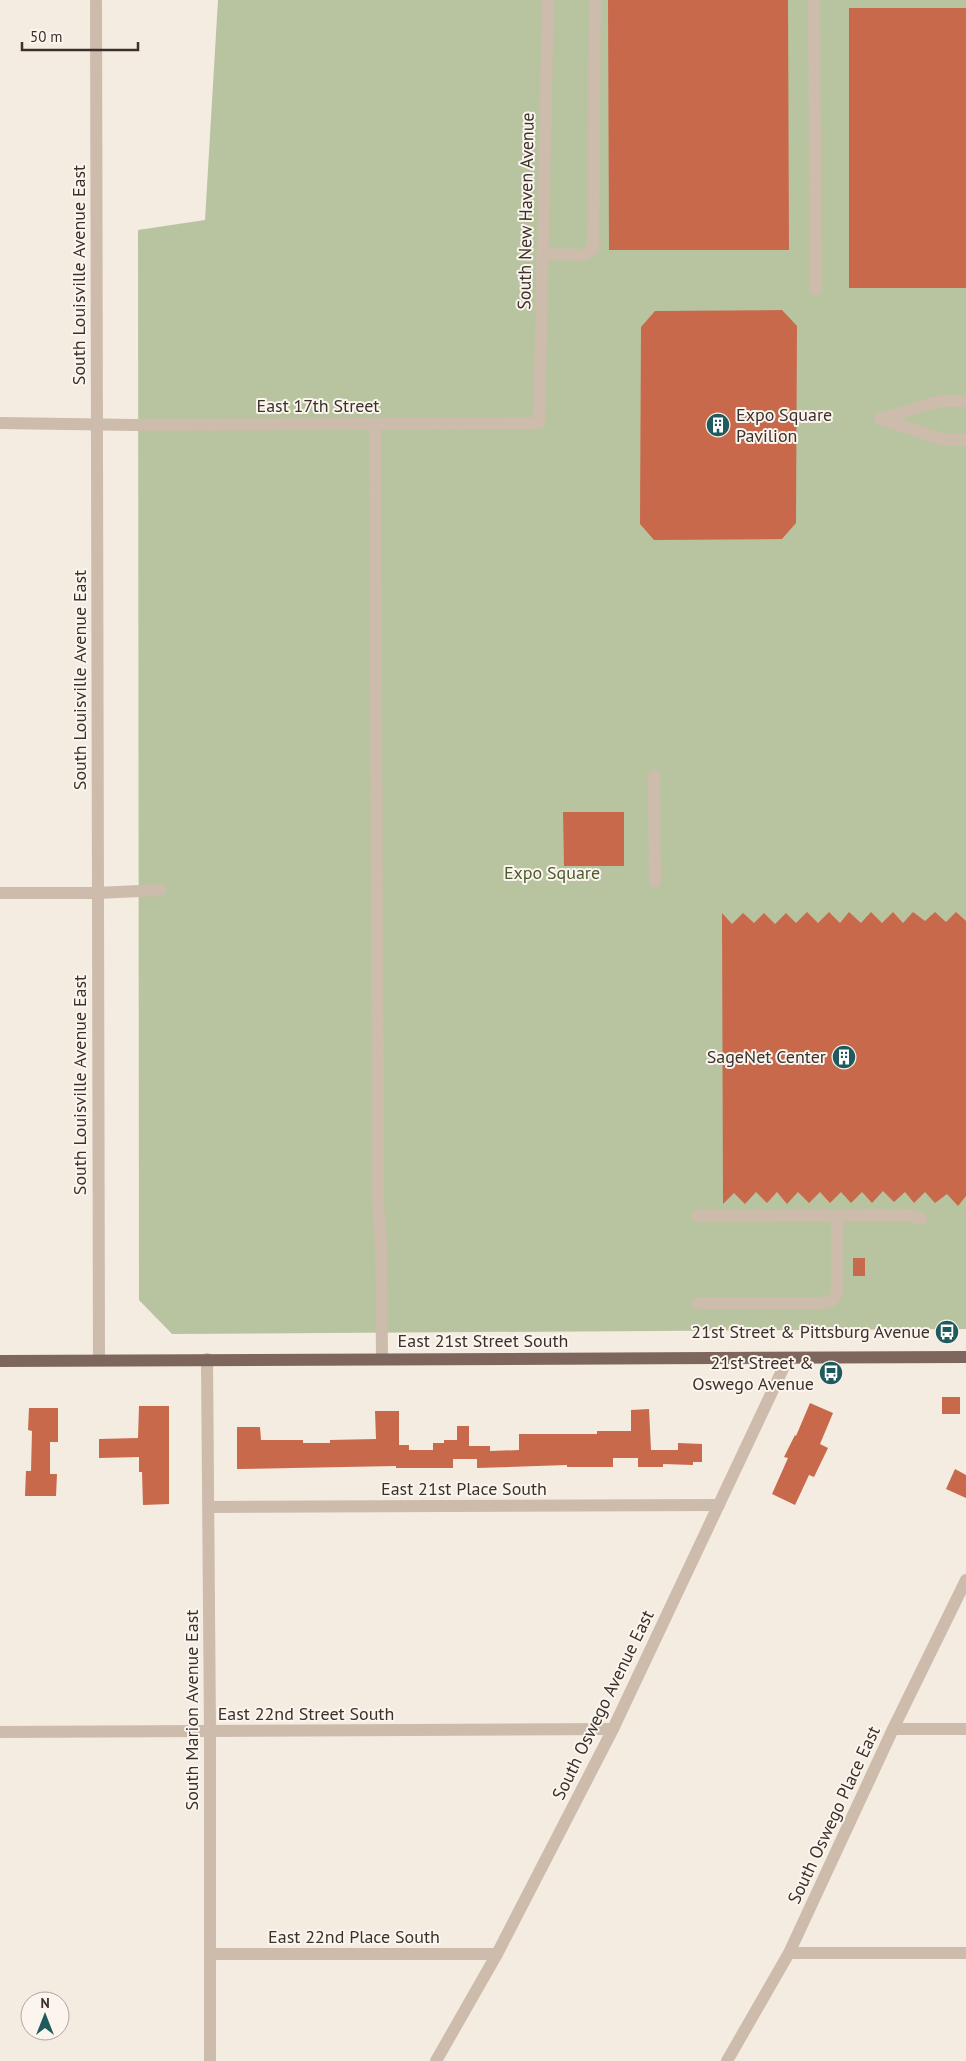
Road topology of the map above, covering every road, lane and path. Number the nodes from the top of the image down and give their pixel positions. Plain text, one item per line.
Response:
1 (96, 0) edge
2 (548, 0) edge
3 (595, 0) edge
4 (814, 0) edge
5 (543, 254) junction
6 (816, 289) dead end
7 (966, 401) edge
8 (540, 422) joint
9 (0, 423) edge
10 (97, 423) junction
11 (374, 423) junction
12 (966, 440) edge
13 (654, 776) dead end
14 (655, 882) dead end
15 (160, 890) dead end
16 (0, 893) edge
17 (97, 893) junction
18 (836, 1215) junction
19 (697, 1216) dead end
20 (921, 1219) dead end
21 (698, 1303) dead end
22 (966, 1357) edge
23 (788, 1358) junction
24 (207, 1359) junction
25 (382, 1359) junction
26 (0, 1360) edge
27 (99, 1360) junction
28 (720, 1505) junction
29 (209, 1507) junction
30 (966, 1580) edge
31 (613, 1729) junction
32 (893, 1729) junction
33 (966, 1729) edge
34 (0, 1732) edge
35 (210, 1732) junction
36 (789, 1953) junction
37 (966, 1953) edge
38 (210, 1954) junction
39 (498, 1954) junction
40 (210, 2061) edge
41 (436, 2061) edge
42 (727, 2061) edge

1 - 10 street, South Louisville Avenue East
2 - 5 street, South New Haven Avenue
3 - 5 street
4 - 6 street
5 - 8 street, South New Haven Avenue
7 - 12 street
8 - 11 street, East 17th Street
9 - 10 street, East 17th Street
10 - 11 street, East 17th Street
10 - 17 street, South Louisville Avenue East
11 - 25 street
13 - 14 street
15 - 17 street
16 - 17 street
17 - 27 street, South Louisville Avenue East
18 - 19 street
18 - 20 street
18 - 21 street
22 - 23 main road, East 21st Street South
23 - 25 main road, East 21st Street South
23 - 28 street, South Oswego Avenue East
24 - 25 main road, East 21st Street South
24 - 27 main road, East 21st Street South
24 - 29 street, South Marion Avenue East
26 - 27 main road, East 21st Street South
28 - 29 street, East 21st Place South
28 - 31 street, South Oswego Avenue East
29 - 35 street, South Marion Avenue East
30 - 32 street, South Oswego Place East
31 - 35 street, East 22nd Street South
31 - 39 street, South Oswego Avenue East
32 - 33 street
32 - 36 street, South Oswego Place East
34 - 35 street, East 22nd Street South
35 - 38 street, South Marion Avenue East
36 - 37 street
36 - 42 street, South Oswego Place East
38 - 39 street, East 22nd Place South
38 - 40 street, South Marion Avenue East
39 - 41 street, South Oswego Avenue East

